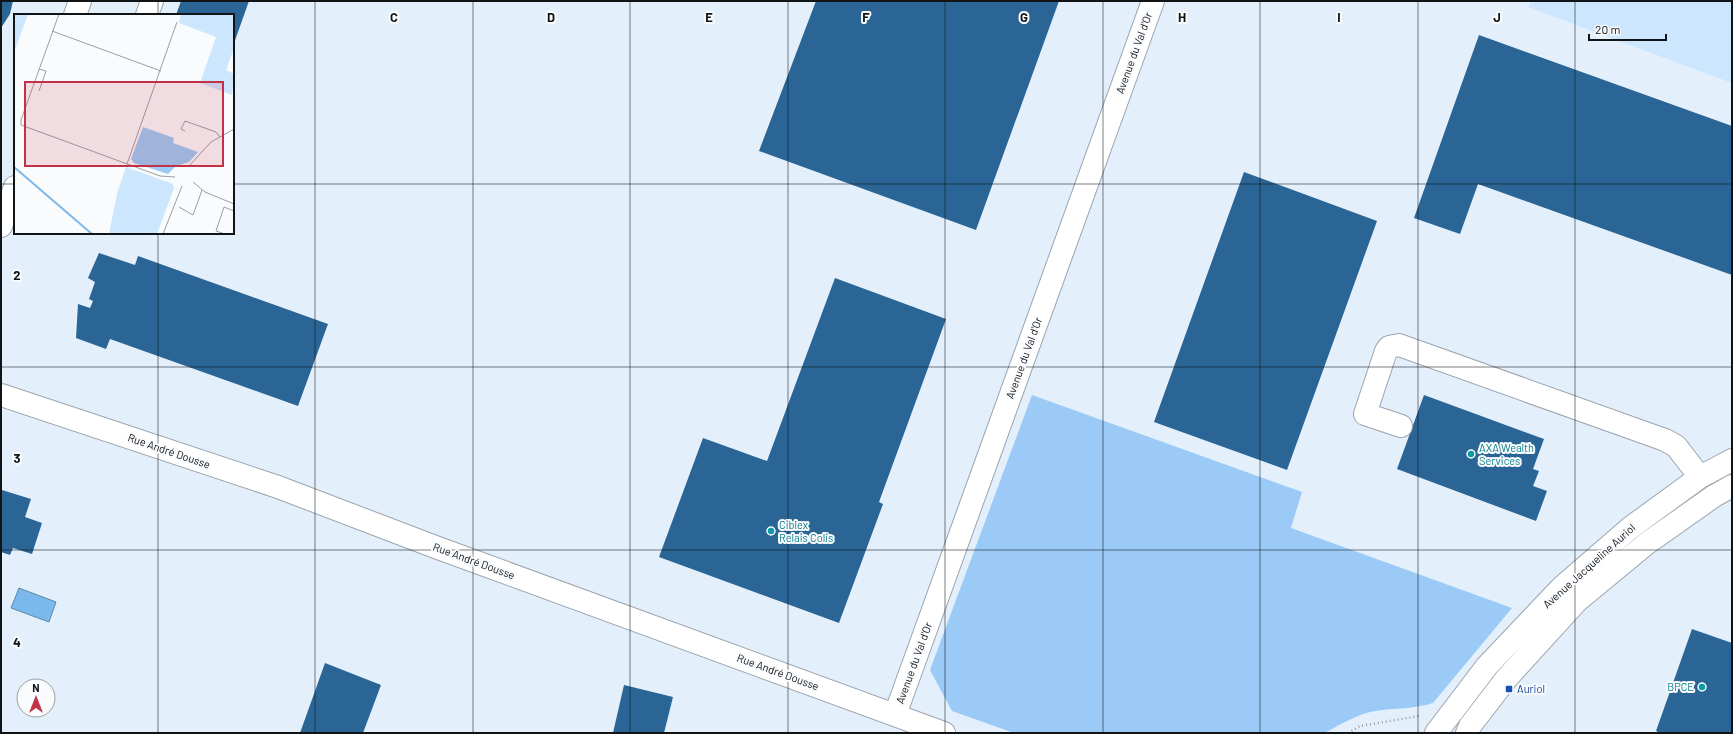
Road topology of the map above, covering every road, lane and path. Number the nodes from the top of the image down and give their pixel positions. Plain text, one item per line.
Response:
1 (80, 1) edge
2 (152, 1) edge
3 (1153, 1) edge
4 (75, 14) edge
5 (147, 14) edge
6 (14, 190) edge
7 (1, 226) edge
8 (1, 395) edge
9 (1401, 426) dead end
10 (1732, 460) edge
11 (1700, 477) junction
12 (1732, 486) edge
13 (895, 715) junction
14 (1438, 731) edge
15 (944, 733) edge
16 (1348, 733) edge
17 (1467, 733) edge

1 - 4 street
2 - 5 street
3 - 13 street, Avenue du Val d'Or
6 - 7 street
8 - 13 street, Rue André Dousse
9 - 11 street
10 - 11 street, Avenue Jacqueline Auriol
11 - 14 street, Avenue Jacqueline Auriol
12 - 17 street, Avenue Jacqueline Auriol
13 - 15 street, Rue André Dousse
14 - 16 path

